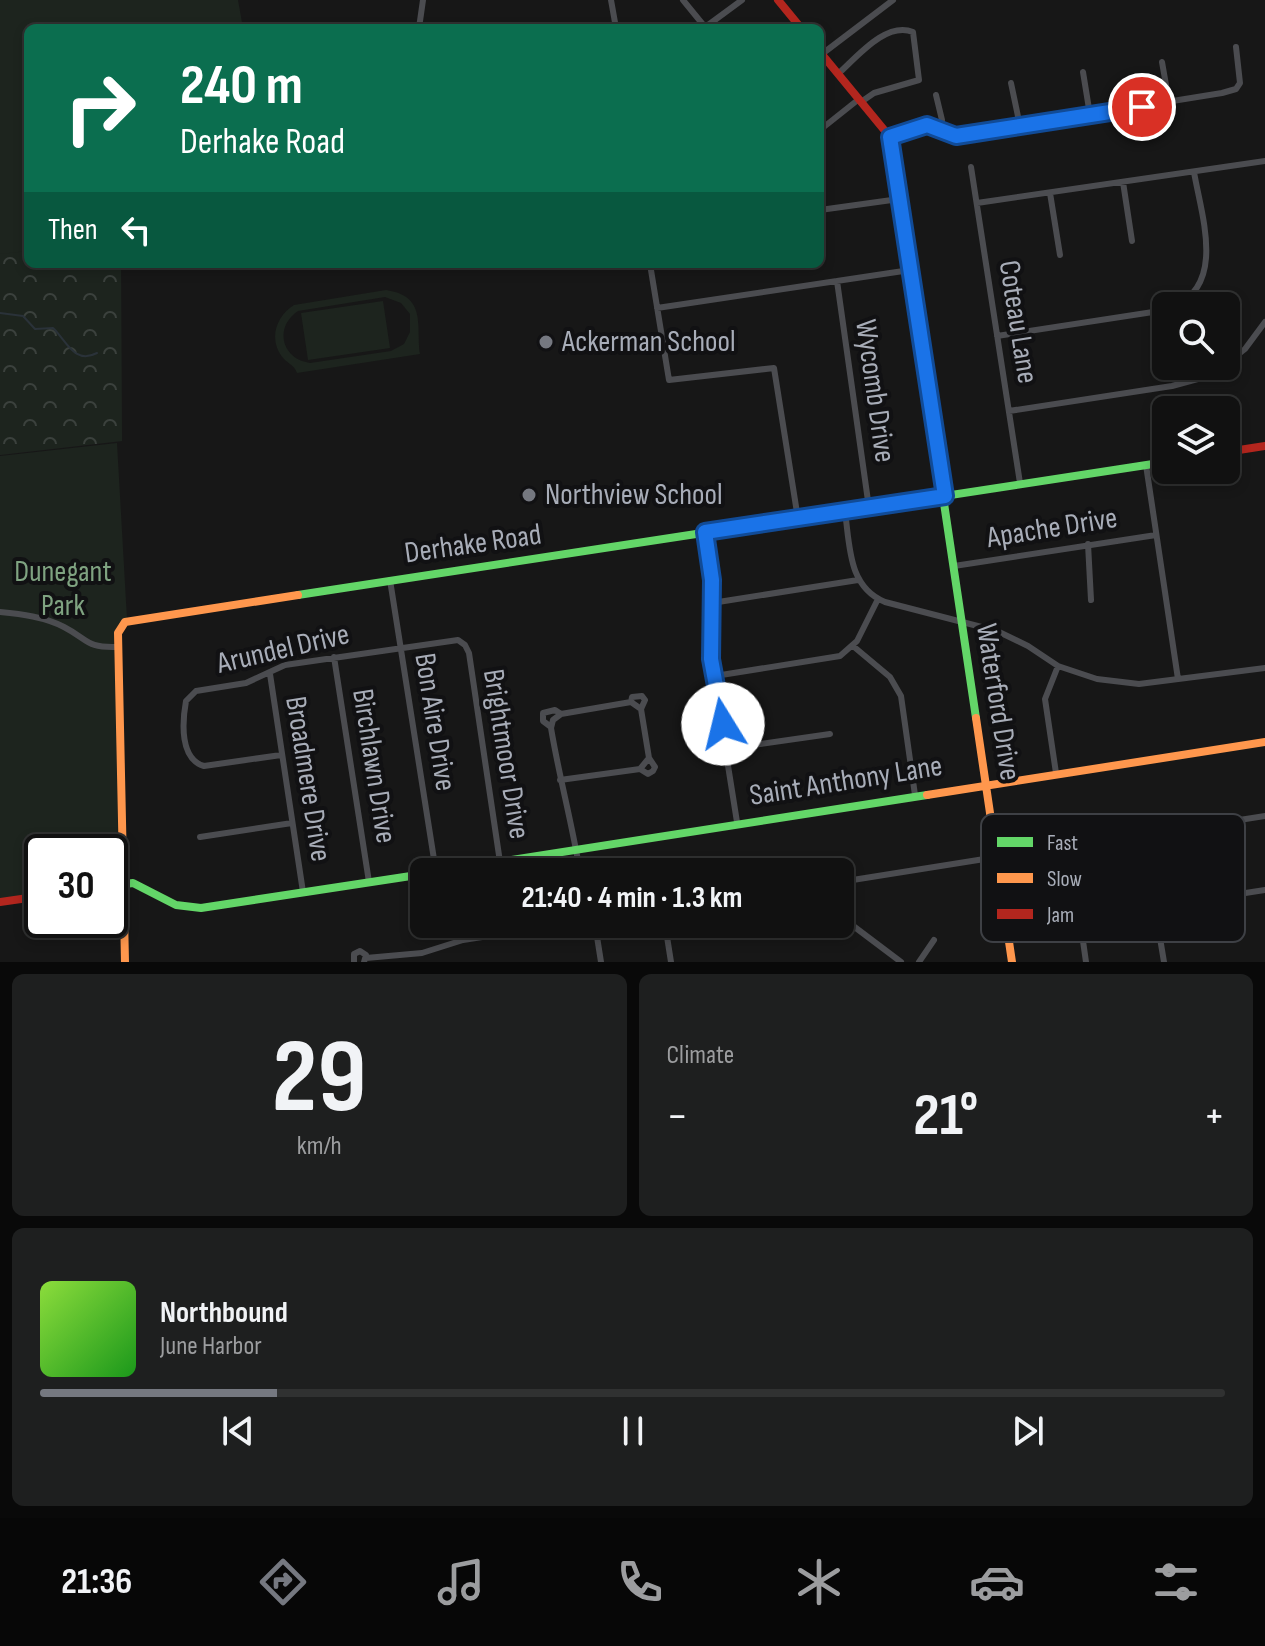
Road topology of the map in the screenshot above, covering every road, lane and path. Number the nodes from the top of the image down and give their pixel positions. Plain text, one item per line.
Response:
1 (423, 0) edge
2 (611, 0) edge
3 (683, 0) edge
4 (742, 0) edge
5 (778, 0) edge
6 (893, 0) edge
7 (420, 24) edge
8 (615, 24) edge
9 (701, 24) edge
10 (709, 24) edge
11 (798, 24) edge
12 (1236, 47) dead end
13 (824, 51) edge
14 (824, 57) edge
15 (1162, 62) dead end
16 (1083, 72) dead end
17 (838, 74) junction
18 (1011, 83) dead end
19 (936, 95) dead end
20 (860, 100) junction
21 (1169, 102) junction
22 (1090, 115) junction
23 (1020, 126) junction
24 (824, 127) edge
25 (941, 130) junction
26 (890, 137) junction
27 (1265, 161) edge
28 (971, 167) dead end
29 (1194, 172) junction
30 (1123, 182) junction
31 (1050, 193) junction
32 (899, 199) junction
33 (977, 203) junction
34 (824, 209) edge
35 (1132, 241) dead end
36 (1060, 255) dead end
37 (651, 268) edge
38 (910, 270) junction
39 (837, 281) junction
40 (1194, 292) edge
41 (657, 308) junction
42 (1152, 312) edge
43 (1265, 322) edge
44 (1262, 335) edge
45 (997, 336) junction
46 (1240, 353) edge
47 (1194, 380) edge
48 (1009, 411) junction
49 (1265, 446) edge
50 (1240, 450) edge
51 (1152, 464) edge
52 (1146, 465) junction
53 (1020, 483) junction
54 (945, 496) junction
55 (869, 508) junction
56 (845, 512) junction
57 (798, 519) junction
58 (705, 532) junction
59 (1156, 535) junction
60 (1088, 544) junction
61 (954, 566) junction
62 (390, 580) junction
63 (858, 580) junction
64 (878, 599) junction
65 (1091, 600) dead end
66 (712, 603) junction
67 (0, 612) edge
68 (962, 622) junction
69 (401, 646) junction
70 (853, 646) junction
71 (117, 647) junction
72 (469, 653) joint
73 (334, 657) junction
74 (1058, 666) junction
75 (1265, 668) edge
76 (270, 674) junction
77 (715, 676) junction
78 (1178, 679) junction
79 (561, 714) junction
80 (552, 723) junction
81 (830, 734) dead end
82 (1265, 742) edge
83 (726, 749) junction
84 (281, 755) junction
85 (1056, 773) junction
86 (560, 780) junction
87 (987, 784) junction
88 (915, 795) junction
89 (991, 814) edge
90 (1265, 816) edge
91 (1245, 819) edge
92 (737, 822) junction
93 (292, 823) junction
94 (122, 834) edge
95 (200, 837) dead end
96 (576, 849) junction
97 (433, 858) edge
98 (499, 858) edge
99 (523, 858) edge
100 (578, 858) edge
101 (981, 860) edge
102 (410, 876) edge
103 (854, 880) edge
104 (369, 882) junction
105 (128, 884) edge
106 (1265, 890) edge
107 (303, 892) junction
108 (1245, 893) edge
109 (24, 899) edge
110 (0, 902) edge
111 (854, 927) edge
112 (124, 938) edge
113 (476, 938) edge
114 (597, 938) edge
115 (667, 938) edge
116 (934, 940) dead end
117 (1009, 942) edge
118 (1083, 942) edge
119 (1161, 942) edge
120 (365, 960) edge
121 (125, 962) edge
122 (354, 962) edge
123 (601, 962) edge
124 (671, 962) edge
125 (901, 962) edge
126 (919, 962) edge
127 (1012, 962) edge
128 (1086, 962) edge
129 (1164, 962) edge

1 - 7 street
2 - 8 street
3 - 9 street
4 - 10 street
5 - 11 street
6 - 13 street
12 - 21 street
14 - 17 street
15 - 21 street
16 - 22 street
17 - 20 street
17 - 20 street
18 - 23 street
19 - 25 street
20 - 24 street
20 - 26 street
21 - 22 street
22 - 23 street
23 - 25 street
25 - 26 street
26 - 32 street, Waterford Drive
27 - 29 street
28 - 33 street, Coteau Lane
29 - 30 street
29 - 40 street
30 - 31 street
30 - 35 street
31 - 33 street
31 - 36 street
32 - 34 street
32 - 38 street, Waterford Drive
33 - 45 street, Coteau Lane
37 - 41 street
38 - 39 street
38 - 54 street, Waterford Drive
39 - 41 street
39 - 55 street, Wycomb Drive
41 - 57 street
42 - 45 street
43 - 44 street
44 - 46 street
45 - 48 street, Coteau Lane
47 - 48 street
48 - 53 street, Coteau Lane
49 - 50 street
51 - 52 street, Derhake Road
52 - 53 street, Derhake Road
52 - 59 street
53 - 54 street, Derhake Road
54 - 55 street, Derhake Road
54 - 61 street, Waterford Drive
55 - 56 street, Derhake Road
56 - 57 street, Derhake Road
56 - 63 street
57 - 58 street, Derhake Road
58 - 62 street, Derhake Road
58 - 66 street
59 - 60 street, Apache Drive
59 - 78 street
60 - 61 street, Apache Drive
60 - 65 street
61 - 68 street, Waterford Drive
62 - 69 street, Bon Aire Drive
62 - 71 street, Derhake Road
63 - 64 street
63 - 66 street
64 - 68 street
64 - 70 street
66 - 77 street
67 - 71 street
68 - 74 street
68 - 87 street, Waterford Drive
69 - 72 street, Arundel Drive
69 - 73 street, Arundel Drive
69 - 97 street, Bon Aire Drive
70 - 77 street
70 - 88 street
71 - 94 street
72 - 98 street, Brightmoor Drive
73 - 76 street, Arundel Drive
73 - 104 street, Birchlawn Drive
74 - 78 street
74 - 85 street
75 - 78 street
76 - 84 street, Broadmere Drive
76 - 84 street, Arundel Drive
77 - 83 street
79 - 80 street
79 - 80 street
79 - 86 street
80 - 86 street
81 - 83 street
82 - 85 street, Saint Anthony Lane
83 - 92 street
84 - 93 street, Broadmere Drive
85 - 87 street, Saint Anthony Lane
86 - 96 street
87 - 88 street, Saint Anthony Lane
87 - 89 street, Waterford Drive
88 - 92 street, Saint Anthony Lane
90 - 91 street
92 - 96 street, Saint Anthony Lane
93 - 95 street
93 - 107 street, Broadmere Drive
96 - 99 street, Saint Anthony Lane
96 - 100 street
101 - 103 street
102 - 104 street
104 - 107 street
105 - 107 street
106 - 108 street
109 - 110 street
111 - 125 street
112 - 121 street
113 - 120 street
114 - 123 street
115 - 124 street
116 - 126 street
117 - 127 street, Waterford Drive
118 - 128 street
119 - 129 street
120 - 122 street

